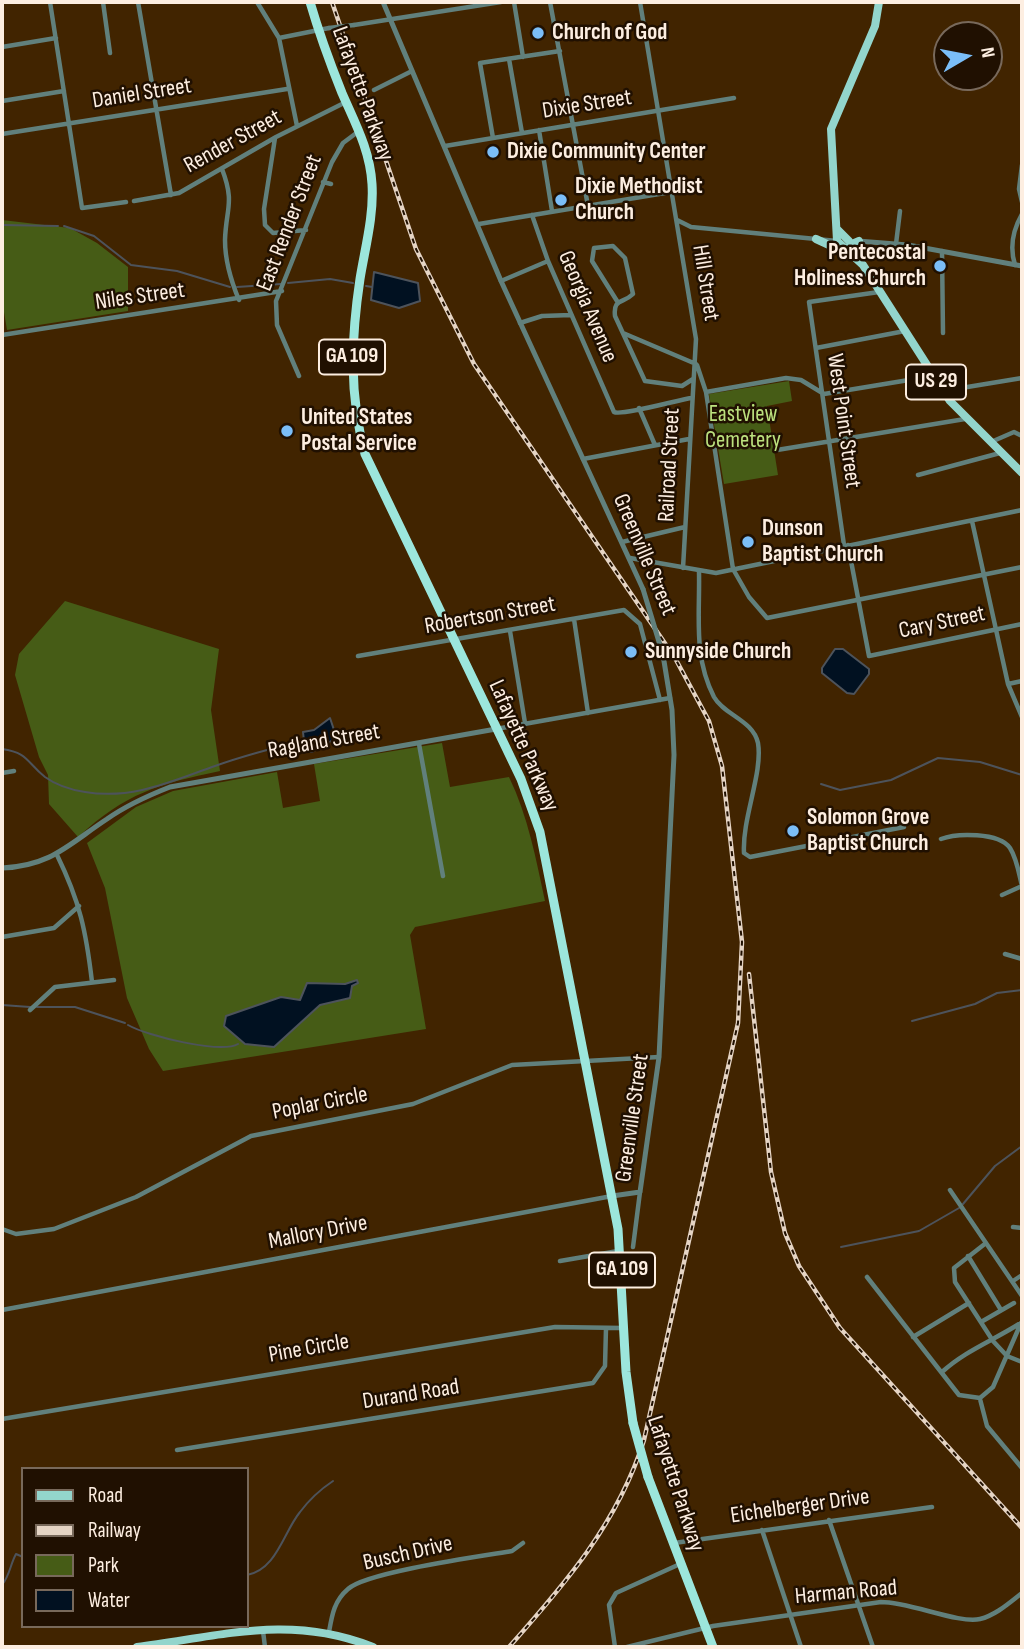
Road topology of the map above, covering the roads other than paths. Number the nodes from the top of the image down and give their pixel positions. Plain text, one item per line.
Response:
1 (50, 2) edge
2 (103, 2) edge
3 (138, 2) edge
4 (257, 2) edge
5 (310, 2) edge
6 (383, 2) edge
7 (501, 2) edge
8 (514, 2) edge
9 (550, 2) edge
10 (640, 2) edge
11 (879, 2) edge
12 (390, 20) junction
13 (318, 30) junction
14 (56, 38) junction
15 (279, 38) junction
16 (2, 47) edge
17 (560, 51) junction
18 (110, 53) dead end
19 (523, 57) junction
20 (509, 59) junction
21 (412, 71) junction
22 (287, 89) junction
23 (374, 90) dead end
24 (64, 91) junction
25 (734, 98) dead end
26 (2, 102) edge
27 (346, 102) junction
28 (155, 108) junction
29 (659, 111) junction
30 (69, 124) junction
31 (573, 125) junction
32 (297, 126) junction
33 (539, 130) junction
34 (360, 131) junction
35 (522, 133) junction
36 (2, 134) edge
37 (276, 137) junction
38 (493, 138) junction
39 (445, 146) junction
40 (1022, 164) edge
41 (222, 169) junction
42 (323, 183) junction
43 (331, 184) dead end
44 (672, 192) junction
45 (171, 195) junction
46 (134, 201) dead end
47 (126, 202) dead end
48 (1022, 202) edge
49 (588, 206) junction
50 (552, 211) junction
51 (900, 211) dead end
52 (1022, 214) edge
53 (532, 215) junction
54 (677, 220) junction
55 (479, 224) junction
56 (835, 226) junction
57 (306, 230) junction
58 (816, 239) junction
59 (849, 240) junction
60 (837, 241) junction
61 (859, 241) junction
62 (896, 244) junction
63 (942, 251) junction
64 (850, 254) junction
65 (548, 261) junction
66 (1015, 265) junction
67 (1022, 266) edge
68 (501, 281) junction
69 (282, 291) junction
70 (880, 292) junction
71 (239, 300) junction
72 (617, 301) junction
73 (571, 314) junction
74 (520, 323) junction
75 (905, 331) junction
76 (622, 333) junction
77 (943, 333) dead end
78 (2, 335) edge
79 (816, 348) junction
80 (696, 364) junction
81 (299, 376) dead end
82 (933, 376) junction
83 (1022, 378) edge
84 (693, 379) junction
85 (682, 387) junction
86 (706, 391) junction
87 (942, 391) junction
88 (824, 394) junction
89 (691, 396) junction
90 (639, 408) junction
91 (965, 419) junction
92 (1022, 436) edge
93 (689, 439) junction
94 (831, 442) junction
95 (990, 443) junction
96 (655, 445) junction
97 (777, 450) dead end
98 (1001, 453) junction
99 (583, 459) junction
100 (1022, 473) edge
101 (918, 475) dead end
102 (1022, 510) edge
103 (972, 521) junction
104 (685, 527) junction
105 (622, 542) junction
106 (846, 545) junction
107 (630, 558) junction
108 (1022, 567) edge
109 (683, 568) junction
110 (733, 569) junction
111 (699, 572) junction
112 (983, 575) junction
113 (858, 601) junction
114 (574, 620) junction
115 (1022, 624) edge
116 (995, 630) junction
117 (510, 631) junction
118 (452, 641) junction
119 (358, 656) dead end
120 (869, 656) joint
121 (1022, 681) edge
122 (1008, 684) junction
123 (670, 698) junction
124 (660, 700) junction
125 (588, 713) junction
126 (1022, 716) edge
127 (525, 724) junction
128 (496, 729) junction
129 (419, 744) junction
130 (14, 771) dead end
131 (2, 773) edge
132 (904, 827) dead end
133 (941, 839) dead end
134 (57, 855) junction
135 (2, 868) edge
136 (443, 876) dead end
137 (1022, 886) edge
138 (1002, 895) dead end
139 (80, 905) junction
140 (2, 937) edge
141 (1005, 954) dead end
142 (1022, 958) edge
143 (114, 981) dead end
144 (92, 982) junction
145 (30, 1010) dead end
146 (659, 1058) junction
147 (585, 1062) junction
148 (950, 1190) dead end
149 (640, 1192) junction
150 (612, 1196) junction
151 (1013, 1227) dead end
152 (1022, 1228) edge
153 (2, 1229) edge
154 (986, 1243) junction
155 (634, 1247) dead end
156 (620, 1250) junction
157 (968, 1256) junction
158 (560, 1261) dead end
159 (1022, 1275) edge
160 (867, 1277) dead end
161 (1013, 1281) junction
162 (1022, 1296) edge
163 (969, 1303) junction
164 (1014, 1303) dead end
165 (2, 1310) edge
166 (1001, 1310) junction
167 (981, 1322) junction
168 (1021, 1322) edge
169 (606, 1328) junction
170 (623, 1328) junction
171 (913, 1337) junction
172 (993, 1340) junction
173 (1007, 1356) junction
174 (1022, 1362) edge
175 (942, 1372) junction
176 (980, 1398) junction
177 (2, 1419) edge
178 (177, 1450) dead end
179 (1022, 1468) edge
180 (932, 1507) dead end
181 (829, 1520) junction
182 (762, 1530) junction
183 (523, 1543) dead end
184 (673, 1543) junction
185 (681, 1563) junction
186 (1022, 1593) edge
187 (859, 1606) junction
188 (790, 1615) junction
189 (706, 1628) junction
190 (263, 1630) junction
191 (329, 1632) junction
192 (136, 1647) edge
193 (264, 1647) edge
194 (373, 1647) edge
195 (615, 1647) edge
196 (627, 1647) edge
197 (713, 1647) edge
198 (801, 1647) edge
199 (873, 1647) edge

1 - 14 street
2 - 18 street
3 - 28 street
4 - 15 street
5 - 13 highway, Lafayette Parkway / GA 109
6 - 12 street, Greenville Street
7 - 12 street
8 - 19 street
9 - 17 street
10 - 29 street, Hill Street
11 - 56 main road
12 - 13 street, bridge
12 - 21 street, Greenville Street
13 - 15 street
13 - 27 highway, Lafayette Parkway / GA 109
14 - 16 street
14 - 24 street
15 - 22 street
17 - 19 street
17 - 31 street
19 - 20 street
20 - 35 street
20 - 38 street
21 - 23 street
21 - 39 street, Greenville Street
22 - 28 street, Daniel Street
22 - 32 street
24 - 26 street
24 - 30 street
25 - 29 street, Dixie Street
27 - 32 street, Render Street
27 - 34 highway, Lafayette Parkway / GA 109
28 - 30 street, Daniel Street
28 - 45 street
29 - 31 street, Dixie Street
29 - 44 street, Hill Street
30 - 36 street, Daniel Street
30 - 47 street
31 - 33 street, Dixie Street
31 - 49 street
32 - 37 street, Render Street
33 - 35 street, Dixie Street
33 - 50 street
34 - 42 street, East Render Street
34 - 118 highway, Lafayette Parkway / GA 109
35 - 38 street, Dixie Street
37 - 41 street, Render Street
37 - 57 street
38 - 39 street, Dixie Street
39 - 55 street, Greenville Street
40 - 48 street
41 - 45 street, Render Street
41 - 71 street
42 - 43 street
42 - 57 street, East Render Street
44 - 49 street
44 - 54 street, Hill Street
45 - 46 street, Render Street
49 - 50 street
50 - 53 street
51 - 62 street
52 - 66 street
53 - 55 street
53 - 65 street, Georgia Avenue
54 - 58 street
54 - 80 street, Hill Street
55 - 68 street, Greenville Street
56 - 58 main road
56 - 59 main road
56 - 60 main road
57 - 69 street, East Render Street
58 - 60 street
58 - 64 main road
59 - 60 street
59 - 61 street
60 - 64 main road, US 29
61 - 62 street
61 - 64 main road
62 - 63 street
63 - 66 street
63 - 77 street
64 - 70 main road, US 29
65 - 68 street
65 - 73 street, Georgia Avenue
66 - 67 street
68 - 74 street, Greenville Street
69 - 71 street, Niles Street
69 - 81 street, East Render Street
70 - 75 main road, US 29
70 - 79 street, West Point Street
71 - 78 street, Niles Street
72 - 72 street
72 - 76 street
73 - 74 street
73 - 90 street, Georgia Avenue
74 - 99 street, Greenville Street
75 - 79 street
75 - 82 main road, US 29
76 - 80 street
76 - 85 street
79 - 88 street, West Point Street
80 - 84 street, Railroad Street
80 - 86 street, Hill Street
82 - 87 main road, US 29
82 - 88 street
83 - 87 street
84 - 85 street
84 - 89 street, Railroad Street
85 - 89 street
86 - 88 street
86 - 110 street, Hill Street
87 - 91 main road, US 29
88 - 94 street, West Point Street
89 - 90 street
89 - 93 street, Railroad Street
90 - 96 street
91 - 94 street
91 - 95 main road, US 29
92 - 95 street
93 - 96 street
93 - 104 street, Railroad Street
94 - 97 street
94 - 106 street, West Point Street
95 - 98 main road, US 29
96 - 99 street
98 - 100 main road, US 29
98 - 101 street
99 - 105 street, Greenville Street
102 - 103 street
103 - 106 street
103 - 112 street
104 - 105 street
104 - 109 street, Railroad Street
105 - 107 street, Greenville Street
106 - 110 street
106 - 113 street, West Point Street
107 - 109 street
107 - 123 street, Greenville Street, bridge
108 - 112 street
109 - 111 street
110 - 111 street
110 - 113 street
111 - 132 street
112 - 113 street
112 - 116 street
113 - 120 street, West Point Street
114 - 117 street, Robertson Street
114 - 124 street, Robertson Street
114 - 125 street
115 - 116 street, Cary Street
116 - 120 street, Cary Street
116 - 122 street
117 - 118 street, Robertson Street
117 - 127 street
118 - 119 street, Robertson Street
118 - 128 highway, Lafayette Parkway / GA 109
121 - 122 street
122 - 126 street
123 - 124 street, Ragland Street
123 - 146 street, Greenville Street
124 - 125 street, Ragland Street
125 - 127 street, Ragland Street
127 - 128 street, Ragland Street
128 - 129 street, Ragland Street
128 - 147 highway, Lafayette Parkway / GA 109
129 - 134 street, Ragland Street
129 - 136 street
130 - 131 street
133 - 137 street
134 - 135 street, Ragland Street
134 - 139 street
137 - 138 street
139 - 140 street
139 - 144 street
141 - 142 street
143 - 144 street
144 - 145 street
146 - 147 street, Poplar Circle
146 - 149 street, Greenville Street
147 - 150 highway, Lafayette Parkway / GA 109
147 - 153 street, Poplar Circle
148 - 154 street
149 - 150 street, Mallory Drive
149 - 155 street, Greenville Street
150 - 156 highway, Lafayette Parkway / GA 109
150 - 165 street, Mallory Drive
151 - 152 street
154 - 157 street
154 - 161 street
156 - 158 street
156 - 170 highway, Lafayette Parkway / GA 109
157 - 163 street
157 - 166 street
159 - 161 street
160 - 171 street
161 - 162 street
163 - 167 street
163 - 171 street
164 - 166 street
166 - 167 street
167 - 172 street
168 - 172 street
168 - 173 street
169 - 170 street, Pine Circle
169 - 177 street, Pine Circle
169 - 178 street, Durand Road
170 - 184 highway, Lafayette Parkway / GA 109, bridge
171 - 175 street
172 - 173 street
172 - 175 street
173 - 174 street
173 - 176 street
175 - 176 street
176 - 179 street
180 - 181 street, Eichelberger Drive
181 - 182 street, Eichelberger Drive
181 - 187 street
182 - 184 street, Eichelberger Drive
182 - 188 street
183 - 191 street, Busch Drive
184 - 185 highway, Lafayette Parkway / GA 109
185 - 189 highway, Lafayette Parkway / GA 109
185 - 195 street
186 - 187 street, Harman Road
187 - 188 street, Harman Road
187 - 199 street
188 - 189 street, Harman Road
188 - 198 street
189 - 196 street, Harman Road
189 - 197 highway, Lafayette Parkway / GA 109
190 - 191 main road
190 - 192 main road
190 - 193 street
191 - 194 main road

